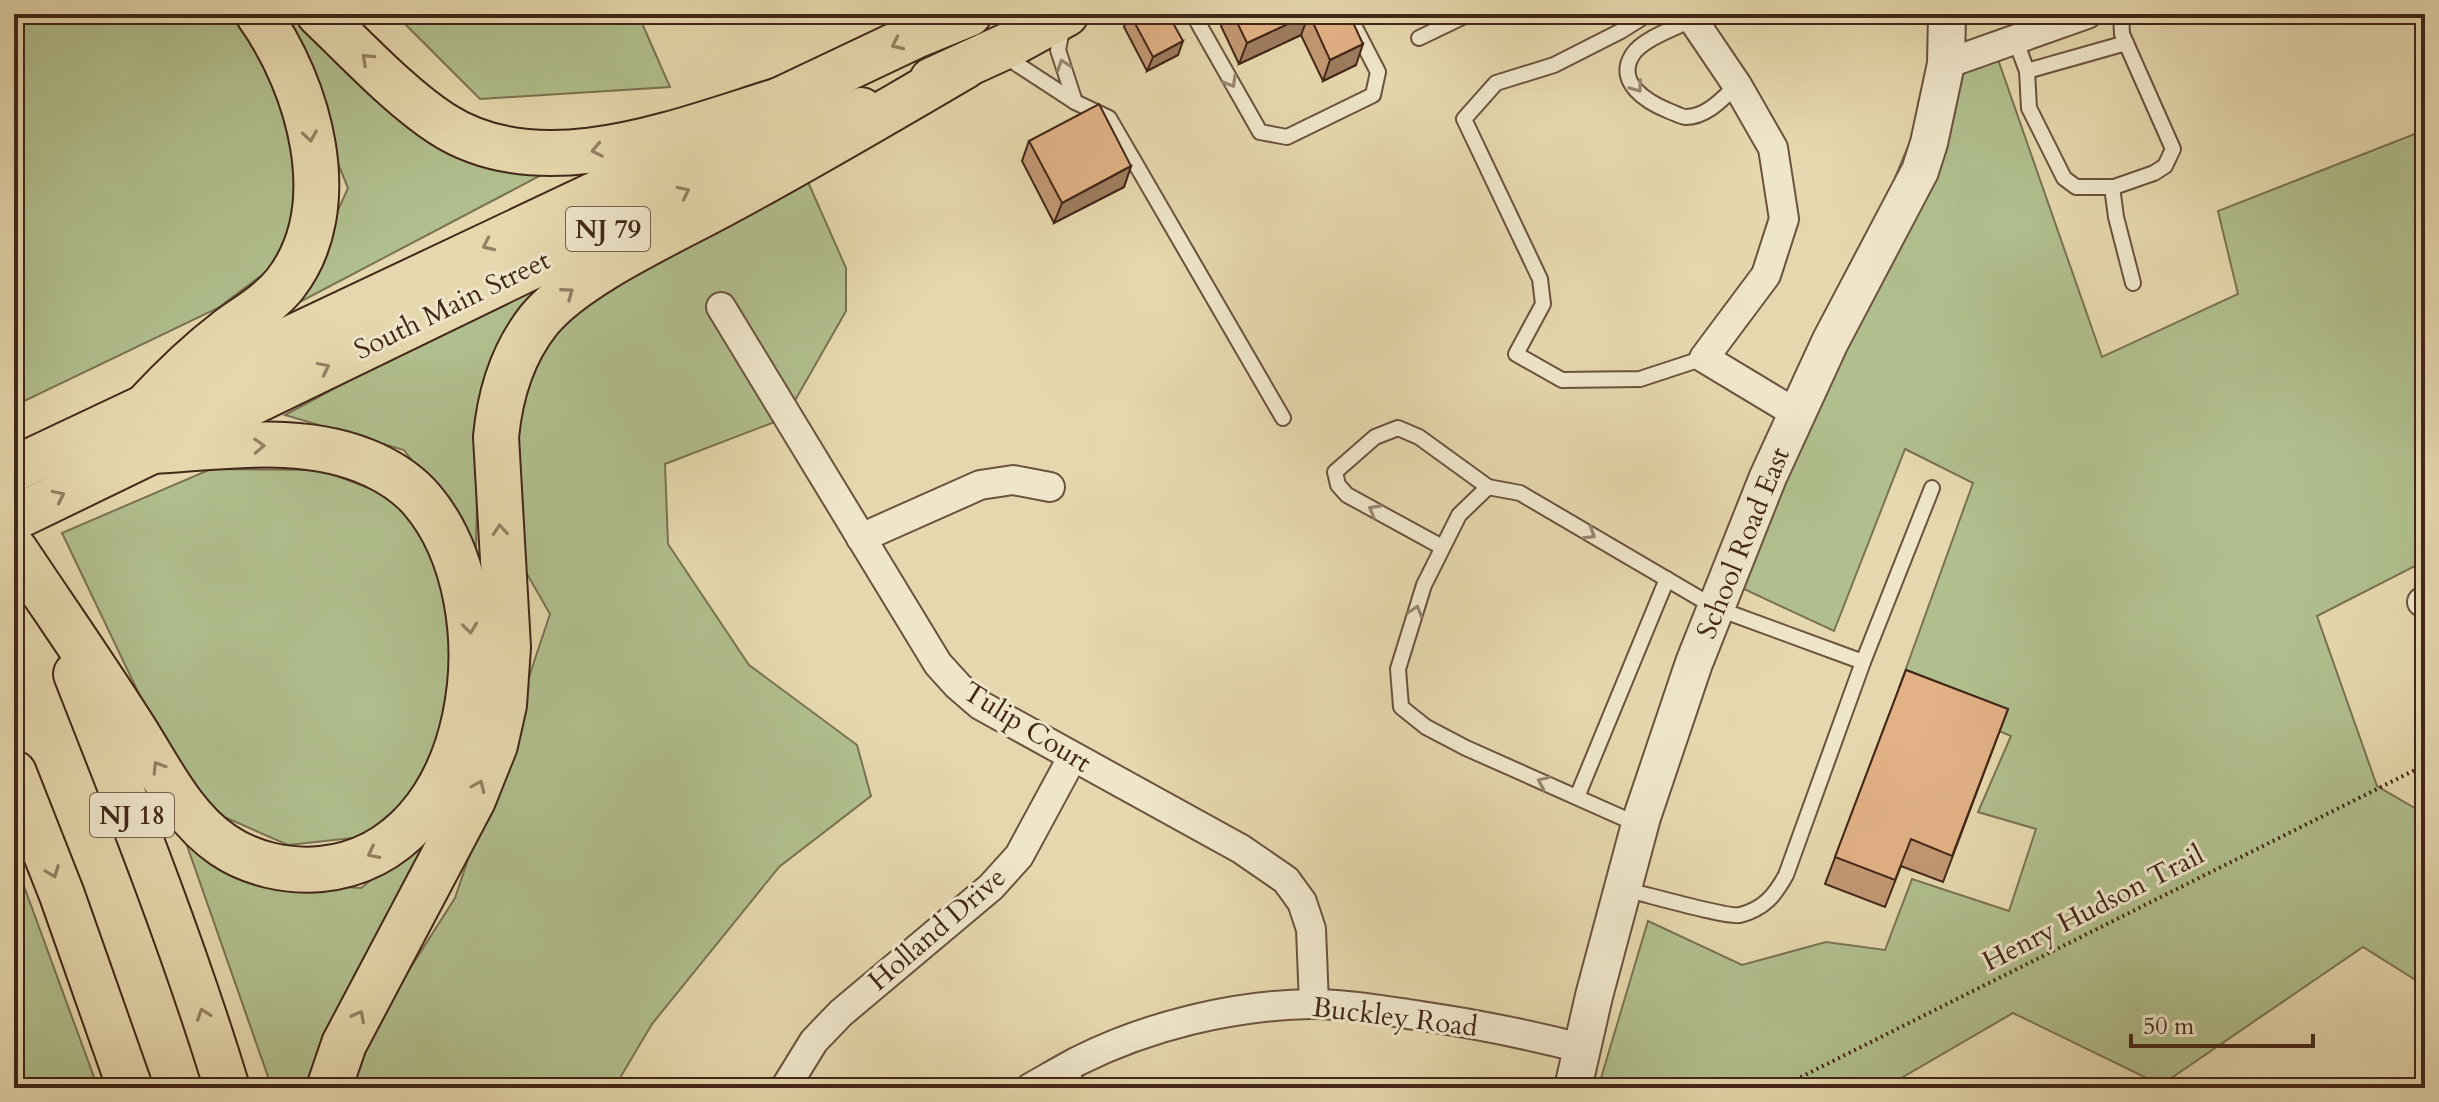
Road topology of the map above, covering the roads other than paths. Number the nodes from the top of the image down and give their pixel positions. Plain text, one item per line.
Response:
1 (258, 14) edge
2 (319, 14) edge
3 (1065, 14) edge
4 (1193, 14) edge
5 (1348, 14) edge
6 (1469, 14) edge
7 (1648, 14) edge
8 (1947, 14) edge
9 (2087, 14) edge
10 (2121, 14) edge
11 (954, 17) edge
12 (1690, 17) edge
13 (1419, 38) dead end
14 (2015, 39) junction
15 (2126, 43) junction
16 (981, 58) junction
17 (1946, 64) junction
18 (2027, 71) junction
19 (1737, 85) junction
20 (780, 100) junction
21 (1075, 102) junction
22 (2112, 187) junction
23 (2133, 283) dead end
24 (721, 307) dead end
25 (1704, 358) junction
26 (147, 405) junction
27 (1797, 414) junction
28 (1283, 418) dead end
29 (153, 451) junction
30 (14, 469) edge
31 (1050, 487) dead end
32 (1488, 487) junction
33 (1932, 488) dead end
34 (14, 538) edge
35 (861, 538) junction
36 (1442, 547) junction
37 (1667, 579) junction
38 (1716, 608) junction
39 (1863, 662) junction
40 (1072, 758) junction
41 (14, 773) edge
42 (1577, 797) junction
43 (1640, 825) junction
44 (1623, 889) junction
45 (1314, 1004) junction
46 (1581, 1048) junction
47 (1074, 1078) edge
48 (130, 1088) edge
49 (227, 1088) edge
50 (329, 1088) edge
51 (785, 1088) edge
52 (1030, 1088) edge
53 (1573, 1088) edge

1 -> 26 main road
20 -> 2 main road
3 - 16 main road, South Main Street / NJ 79
21 -> 3 lane
4 -> 5 lane
6 - 13 lane
7 - 25 lane
8 - 17 street, School Road East
9 - 14 street
10 - 15 lane
11 -> 20 main road, South Main Street / NJ 79
12 - 19 street
12 -> 19 lane
14 - 17 street
14 - 18 lane
15 - 18 lane
15 - 22 lane
16 - 21 lane
29 -> 16 main road, South Main Street / NJ 79
50 -> 16 main road
17 - 27 street, School Road East
18 - 22 lane
19 - 25 street
20 -> 26 main road, South Main Street / NJ 79
21 - 28 lane
22 - 23 lane
24 - 35 street, Tulip Court
25 - 27 street
26 - 30 main road, South Main Street / NJ 79
27 - 38 street, School Road East
34 -> 29 main road, South Main Street / NJ 79
29 -> 34 main road
31 - 35 street
32 - 36 lane
36 -> 32 lane
32 -> 37 lane
33 - 39 lane
49 -> 34 main road, NJ 18
35 - 40 street, Tulip Court
42 -> 36 lane
37 - 38 lane
37 - 42 lane
38 - 39 lane
38 - 43 street, School Road East
39 - 44 lane
40 - 45 street, Tulip Court
40 - 51 street, Holland Drive
41 -> 48 main road
42 - 43 lane
43 - 44 street, School Road East
44 - 46 street, School Road East
45 - 46 street, Buckley Road
45 - 47 street, Buckley Road
46 - 53 street, School Road East
47 - 52 street, Buckley Road

